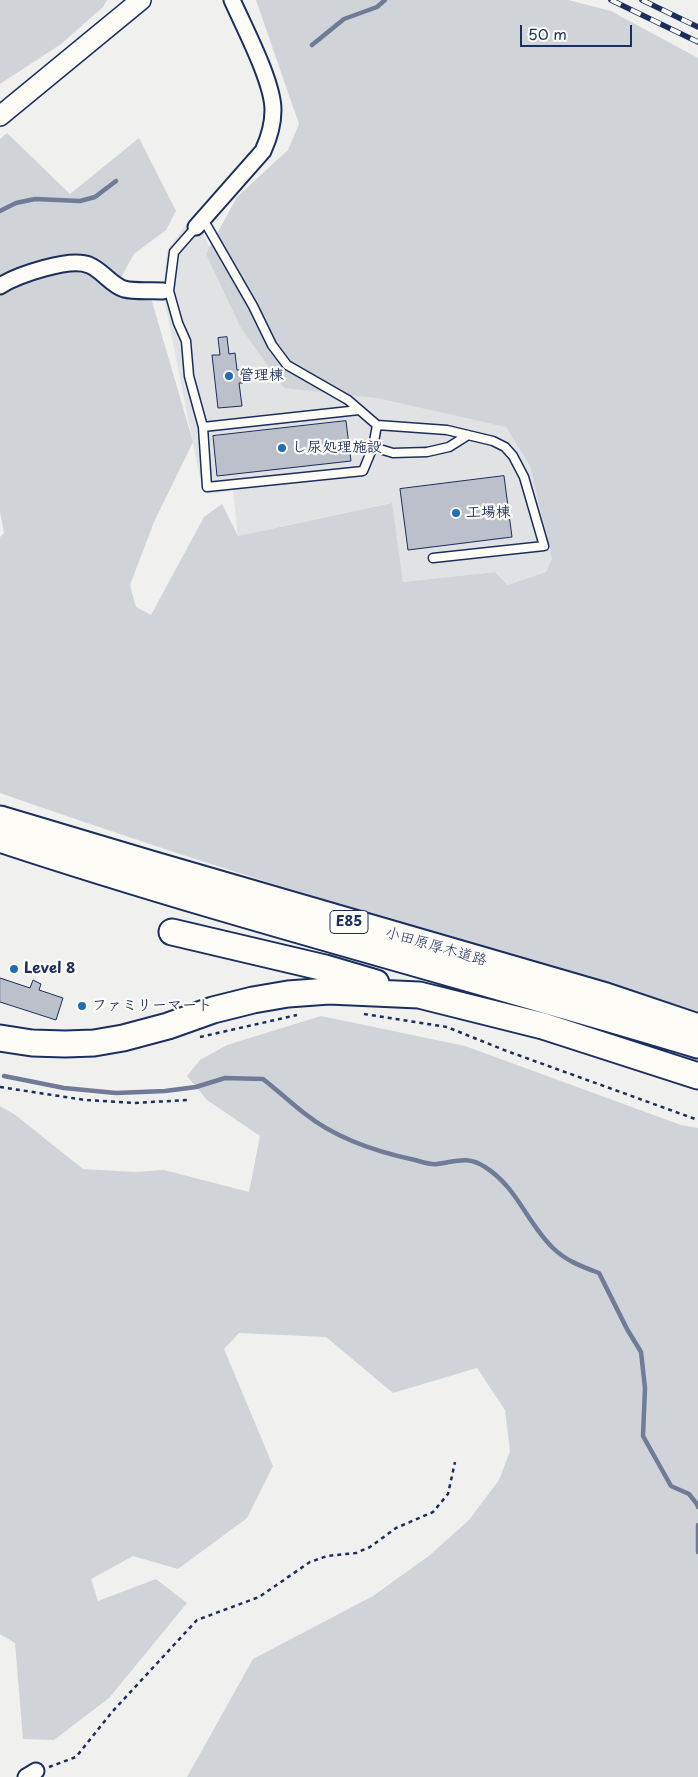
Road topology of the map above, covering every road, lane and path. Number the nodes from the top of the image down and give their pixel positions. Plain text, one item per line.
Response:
1 (140, 0) edge
2 (232, 0) edge
3 (0, 116) edge
4 (200, 223) junction
5 (0, 286) edge
6 (166, 291) junction
7 (359, 410) junction
8 (377, 425) junction
9 (203, 427) junction
10 (468, 435) junction
11 (373, 447) junction
12 (433, 558) dead end
13 (0, 819) edge
14 (0, 839) edge
15 (172, 932) dead end
16 (419, 995) junction
17 (359, 1013) dead end
18 (302, 1014) dead end
19 (698, 1027) edge
20 (200, 1037) dead end
21 (0, 1038) edge
22 (698, 1045) edge
23 (698, 1076) edge
24 (0, 1087) edge
25 (188, 1100) dead end
26 (698, 1120) edge
27 (455, 1462) dead end
28 (31, 1774) edge

1 - 3 street
2 - 4 street
4 - 6 lane
4 - 7 lane
5 - 6 street
6 - 9 lane
7 - 8 lane
7 - 9 lane
8 - 10 lane
8 - 11 lane
9 - 11 lane
10 - 11 lane
10 - 12 lane
13 - 19 highway, 小田原厚木道路 / E85
14 - 22 highway, 小田原厚木道路 / E85
15 - 16 highway
16 - 21 highway
16 - 23 highway
17 - 26 path
18 - 20 path
24 - 25 path
27 - 28 path

